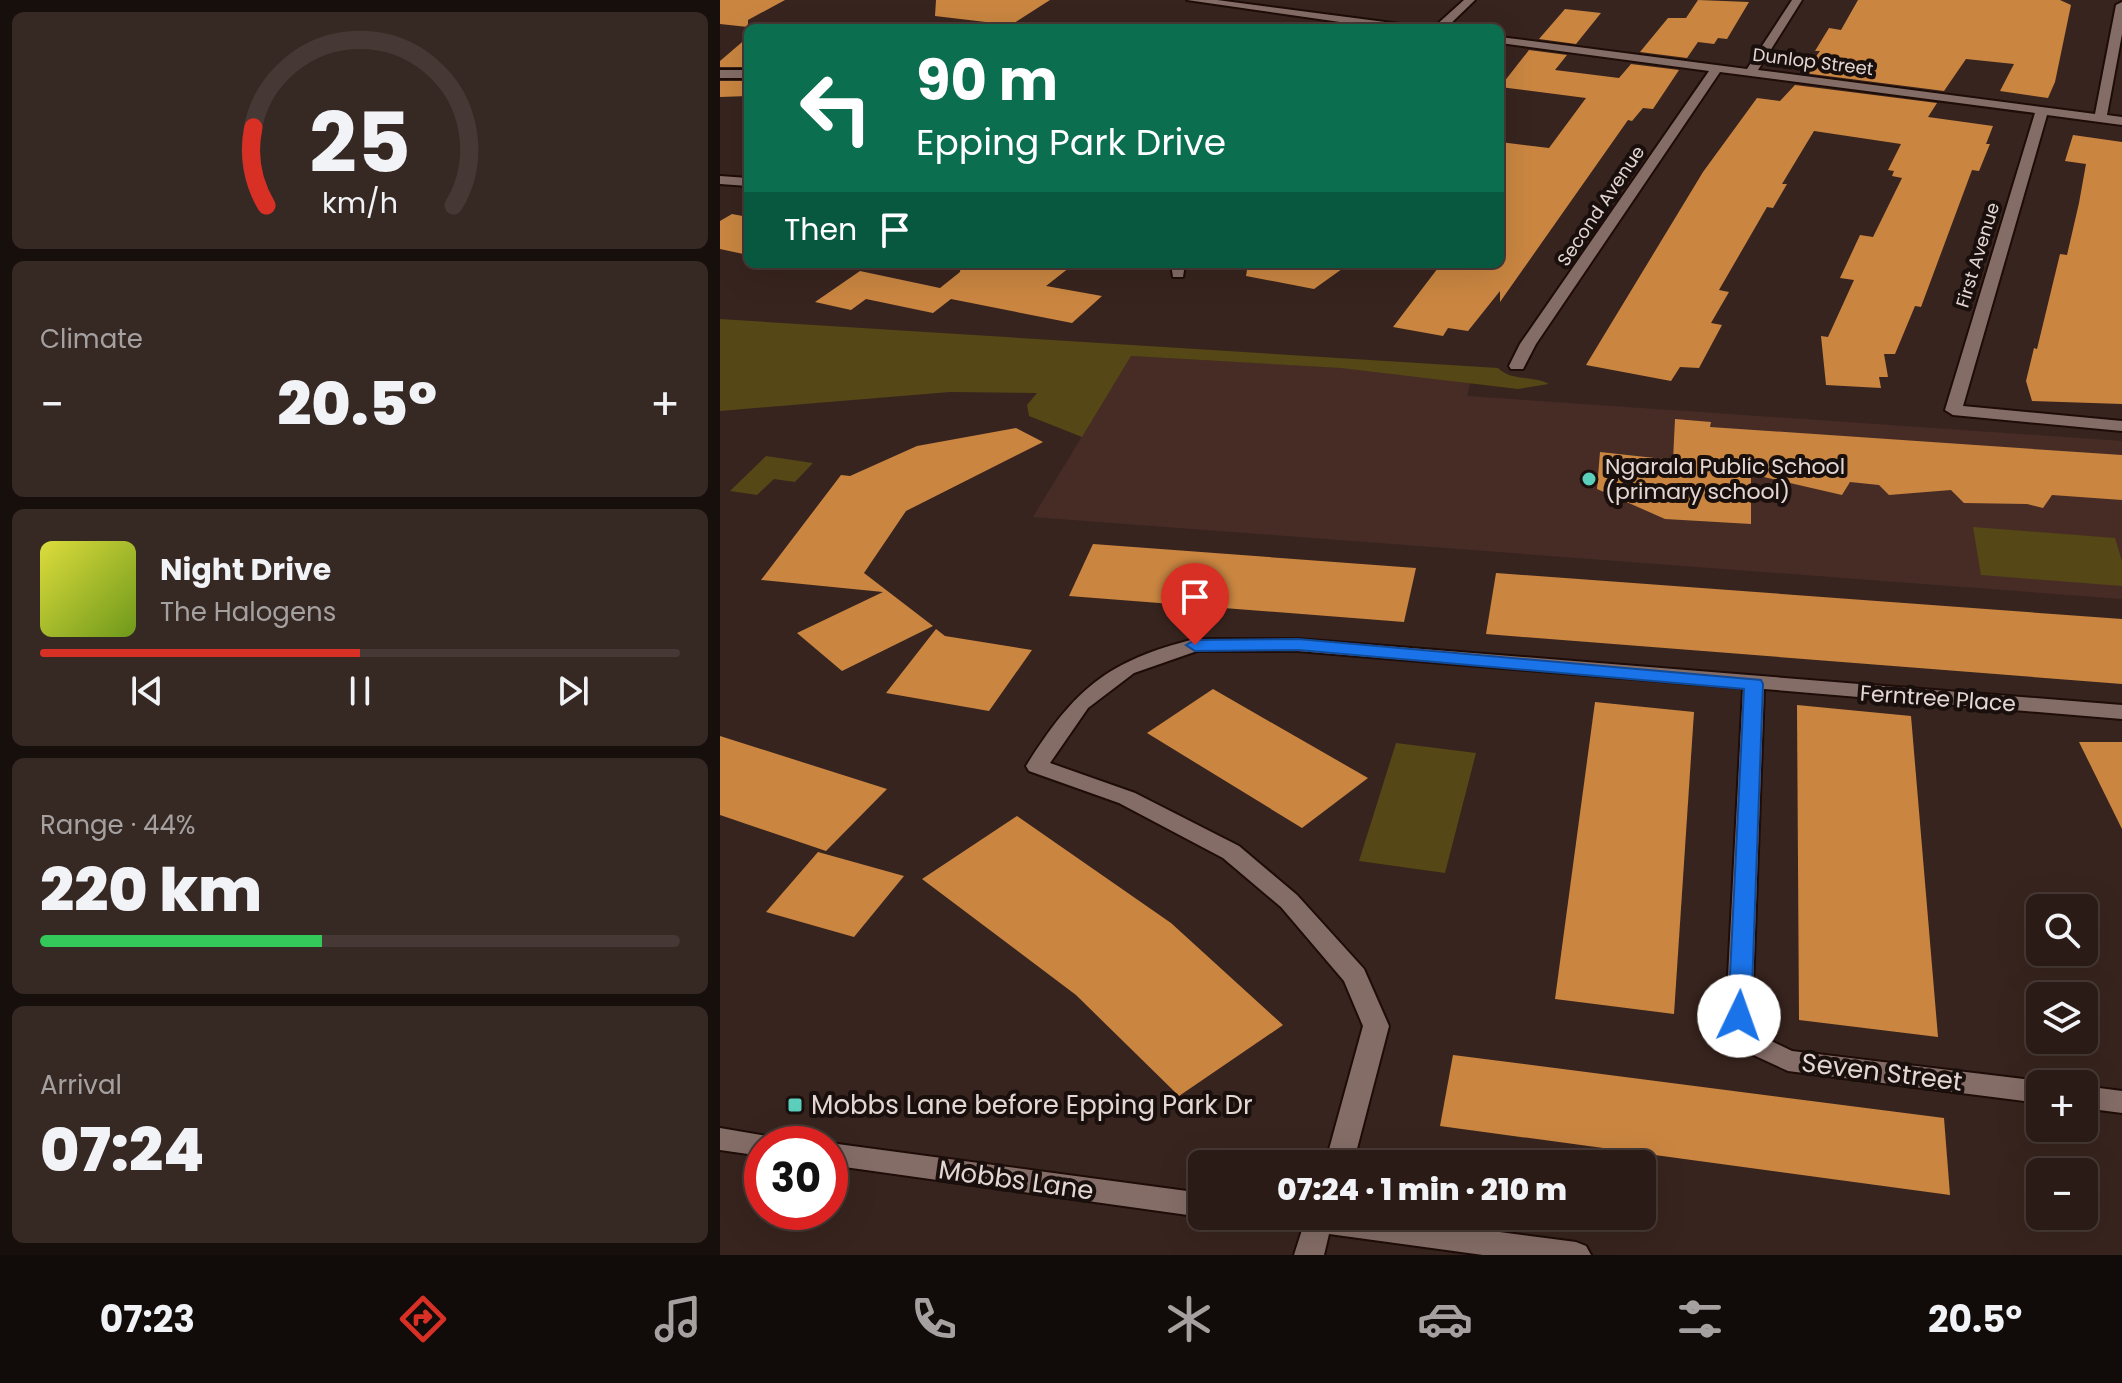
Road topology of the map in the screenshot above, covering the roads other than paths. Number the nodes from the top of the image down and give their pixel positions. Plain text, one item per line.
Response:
1 (1192, 0) edge
2 (1470, 0) edge
3 (1797, 0) edge
4 (2122, 9) edge
5 (1377, 24) edge
6 (1443, 24) edge
7 (1504, 41) edge
8 (1717, 68) junction
9 (1751, 72) junction
10 (720, 74) edge
11 (744, 74) edge
12 (2042, 110) junction
13 (2100, 118) junction
14 (2122, 121) edge
15 (720, 180) edge
16 (744, 182) edge
17 (1517, 366) dead end
18 (2122, 426) edge
19 (1754, 684) junction
20 (2122, 712) edge
21 (2026, 1090) edge
22 (2098, 1099) edge
23 (2122, 1102) edge
24 (720, 1139) edge
25 (744, 1142) edge
26 (1343, 1150) edge
27 (848, 1156) edge
28 (1188, 1203) edge
29 (1316, 1230) edge
30 (1403, 1230) edge
31 (1309, 1255) edge
32 (1576, 1255) edge

1 - 5 street
2 - 6 street
3 - 9 street
4 - 13 street
7 - 8 street, Dunlop Street
8 - 9 street, Dunlop Street
8 - 17 street, Second Avenue
9 - 12 street, Dunlop Street
10 - 11 street
12 - 13 street, Dunlop Street
12 - 18 street, First Avenue
13 - 14 street, Dunlop Street
15 - 16 street
19 - 20 street, Ferntree Place
19 - 21 street, Seven Street
19 - 26 street, Ferntree Place
22 - 23 street
24 - 25 street
27 - 28 street, Mobbs Lane
29 - 31 street
30 - 32 street

